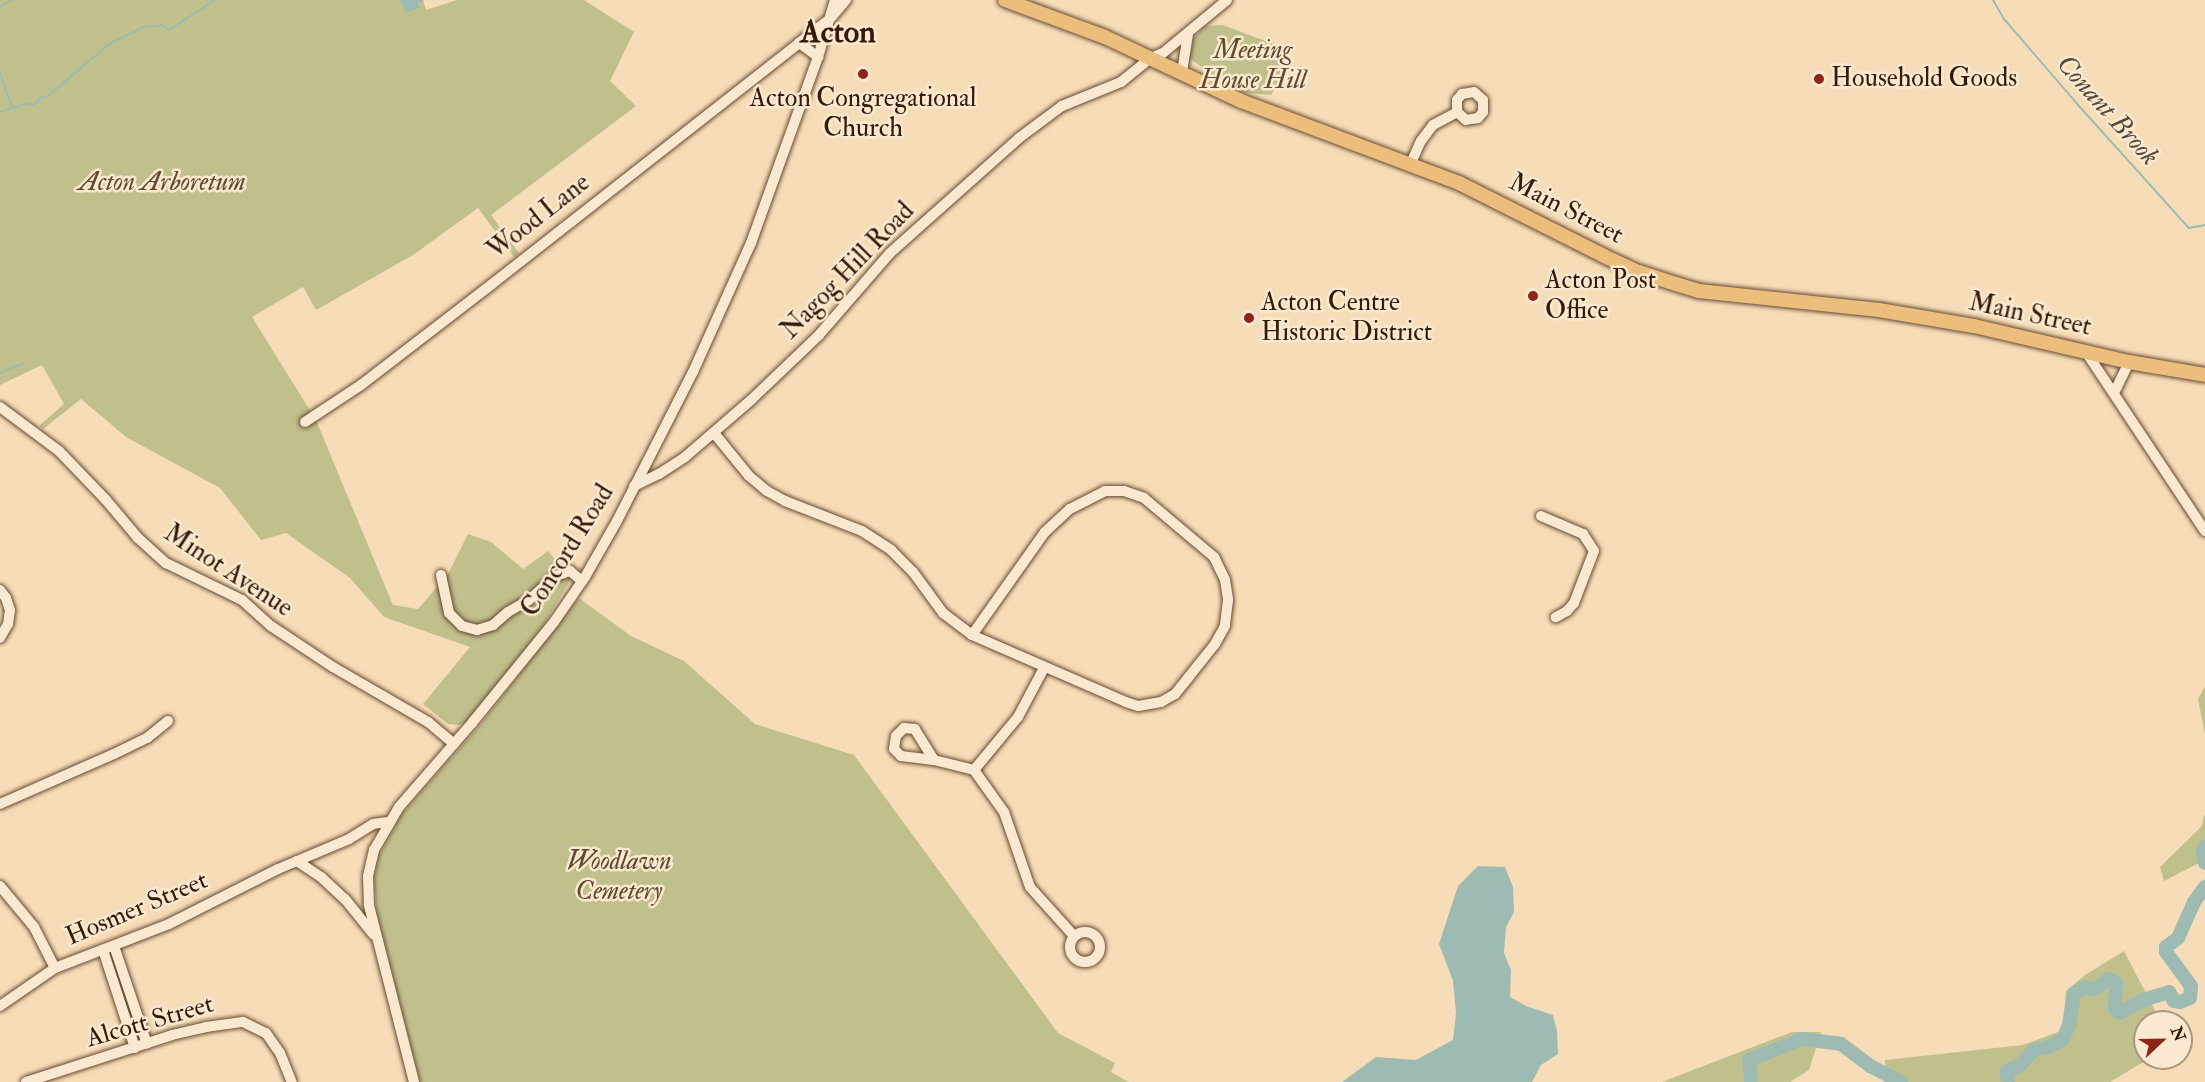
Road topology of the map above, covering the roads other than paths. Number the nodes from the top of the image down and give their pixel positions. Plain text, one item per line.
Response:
1 (846, 0) edge
2 (1005, 0) edge
3 (1227, 0) edge
4 (834, 4) edge
5 (830, 19) junction
6 (1188, 34) junction
7 (799, 44) junction
8 (818, 57) junction
9 (1151, 58) junction
10 (1182, 72) junction
11 (1457, 112) dead end
12 (1411, 163) junction
13 (2086, 352) junction
14 (2129, 362) junction
15 (2205, 375) edge
16 (2114, 393) junction
17 (0, 406) edge
18 (305, 422) dead end
19 (714, 433) junction
20 (634, 486) junction
21 (1541, 516) dead end
22 (2205, 531) edge
23 (441, 575) dead end
24 (582, 581) junction
25 (0, 590) edge
26 (1556, 617) dead end
27 (972, 635) junction
28 (0, 638) edge
29 (1044, 668) junction
30 (168, 721) dead end
31 (454, 744) junction
32 (934, 760) dead end
33 (974, 770) junction
34 (0, 804) edge
35 (388, 822) junction
36 (297, 861) junction
37 (0, 886) edge
38 (1073, 935) dead end
39 (377, 940) junction
40 (114, 946) junction
41 (103, 950) junction
42 (56, 968) junction
43 (0, 1006) edge
44 (147, 1044) junction
45 (135, 1047) junction
46 (26, 1082) edge
47 (292, 1082) edge
48 (414, 1082) edge

1 - 5 street, Concord Road
2 - 9 main road, Main Street
3 - 6 street, Nagog Hill Road
4 - 5 street, Concord Road
5 - 7 street, Wood Lane
5 - 8 street, Concord Road
6 - 9 street, Nagog Hill Road
6 - 10 street
7 - 8 street
7 - 18 street, Wood Lane
8 - 20 street, Concord Road
9 - 10 main road, Main Street
9 - 19 street, Nagog Hill Road
10 - 12 main road, Main Street
11 - 12 street
12 - 13 main road, Main Street
13 - 14 main road, Main Street
13 - 16 street
14 - 15 main road, Main Street
14 - 16 street
16 - 22 street
17 - 31 street, Minot Avenue
19 - 20 street, Nagog Hill Road
19 - 27 street
20 - 24 street, Concord Road
21 - 26 street
23 - 24 street
24 - 31 street, Concord Road
25 - 28 street
27 - 29 street
27 - 29 street
29 - 33 street
30 - 34 street
31 - 35 street, Concord Road
32 - 33 street
33 - 38 street
35 - 36 street, Hosmer Street
35 - 39 street, Concord Road
36 - 39 street
36 - 40 street, Hosmer Street
37 - 42 street
39 - 48 street, Concord Road
40 - 41 street, Hosmer Street
40 - 44 street
41 - 42 street, Hosmer Street
41 - 45 street
42 - 43 street, Hosmer Street
44 - 45 street, Alcott Street
44 - 47 street, Alcott Street
45 - 46 street, Alcott Street

